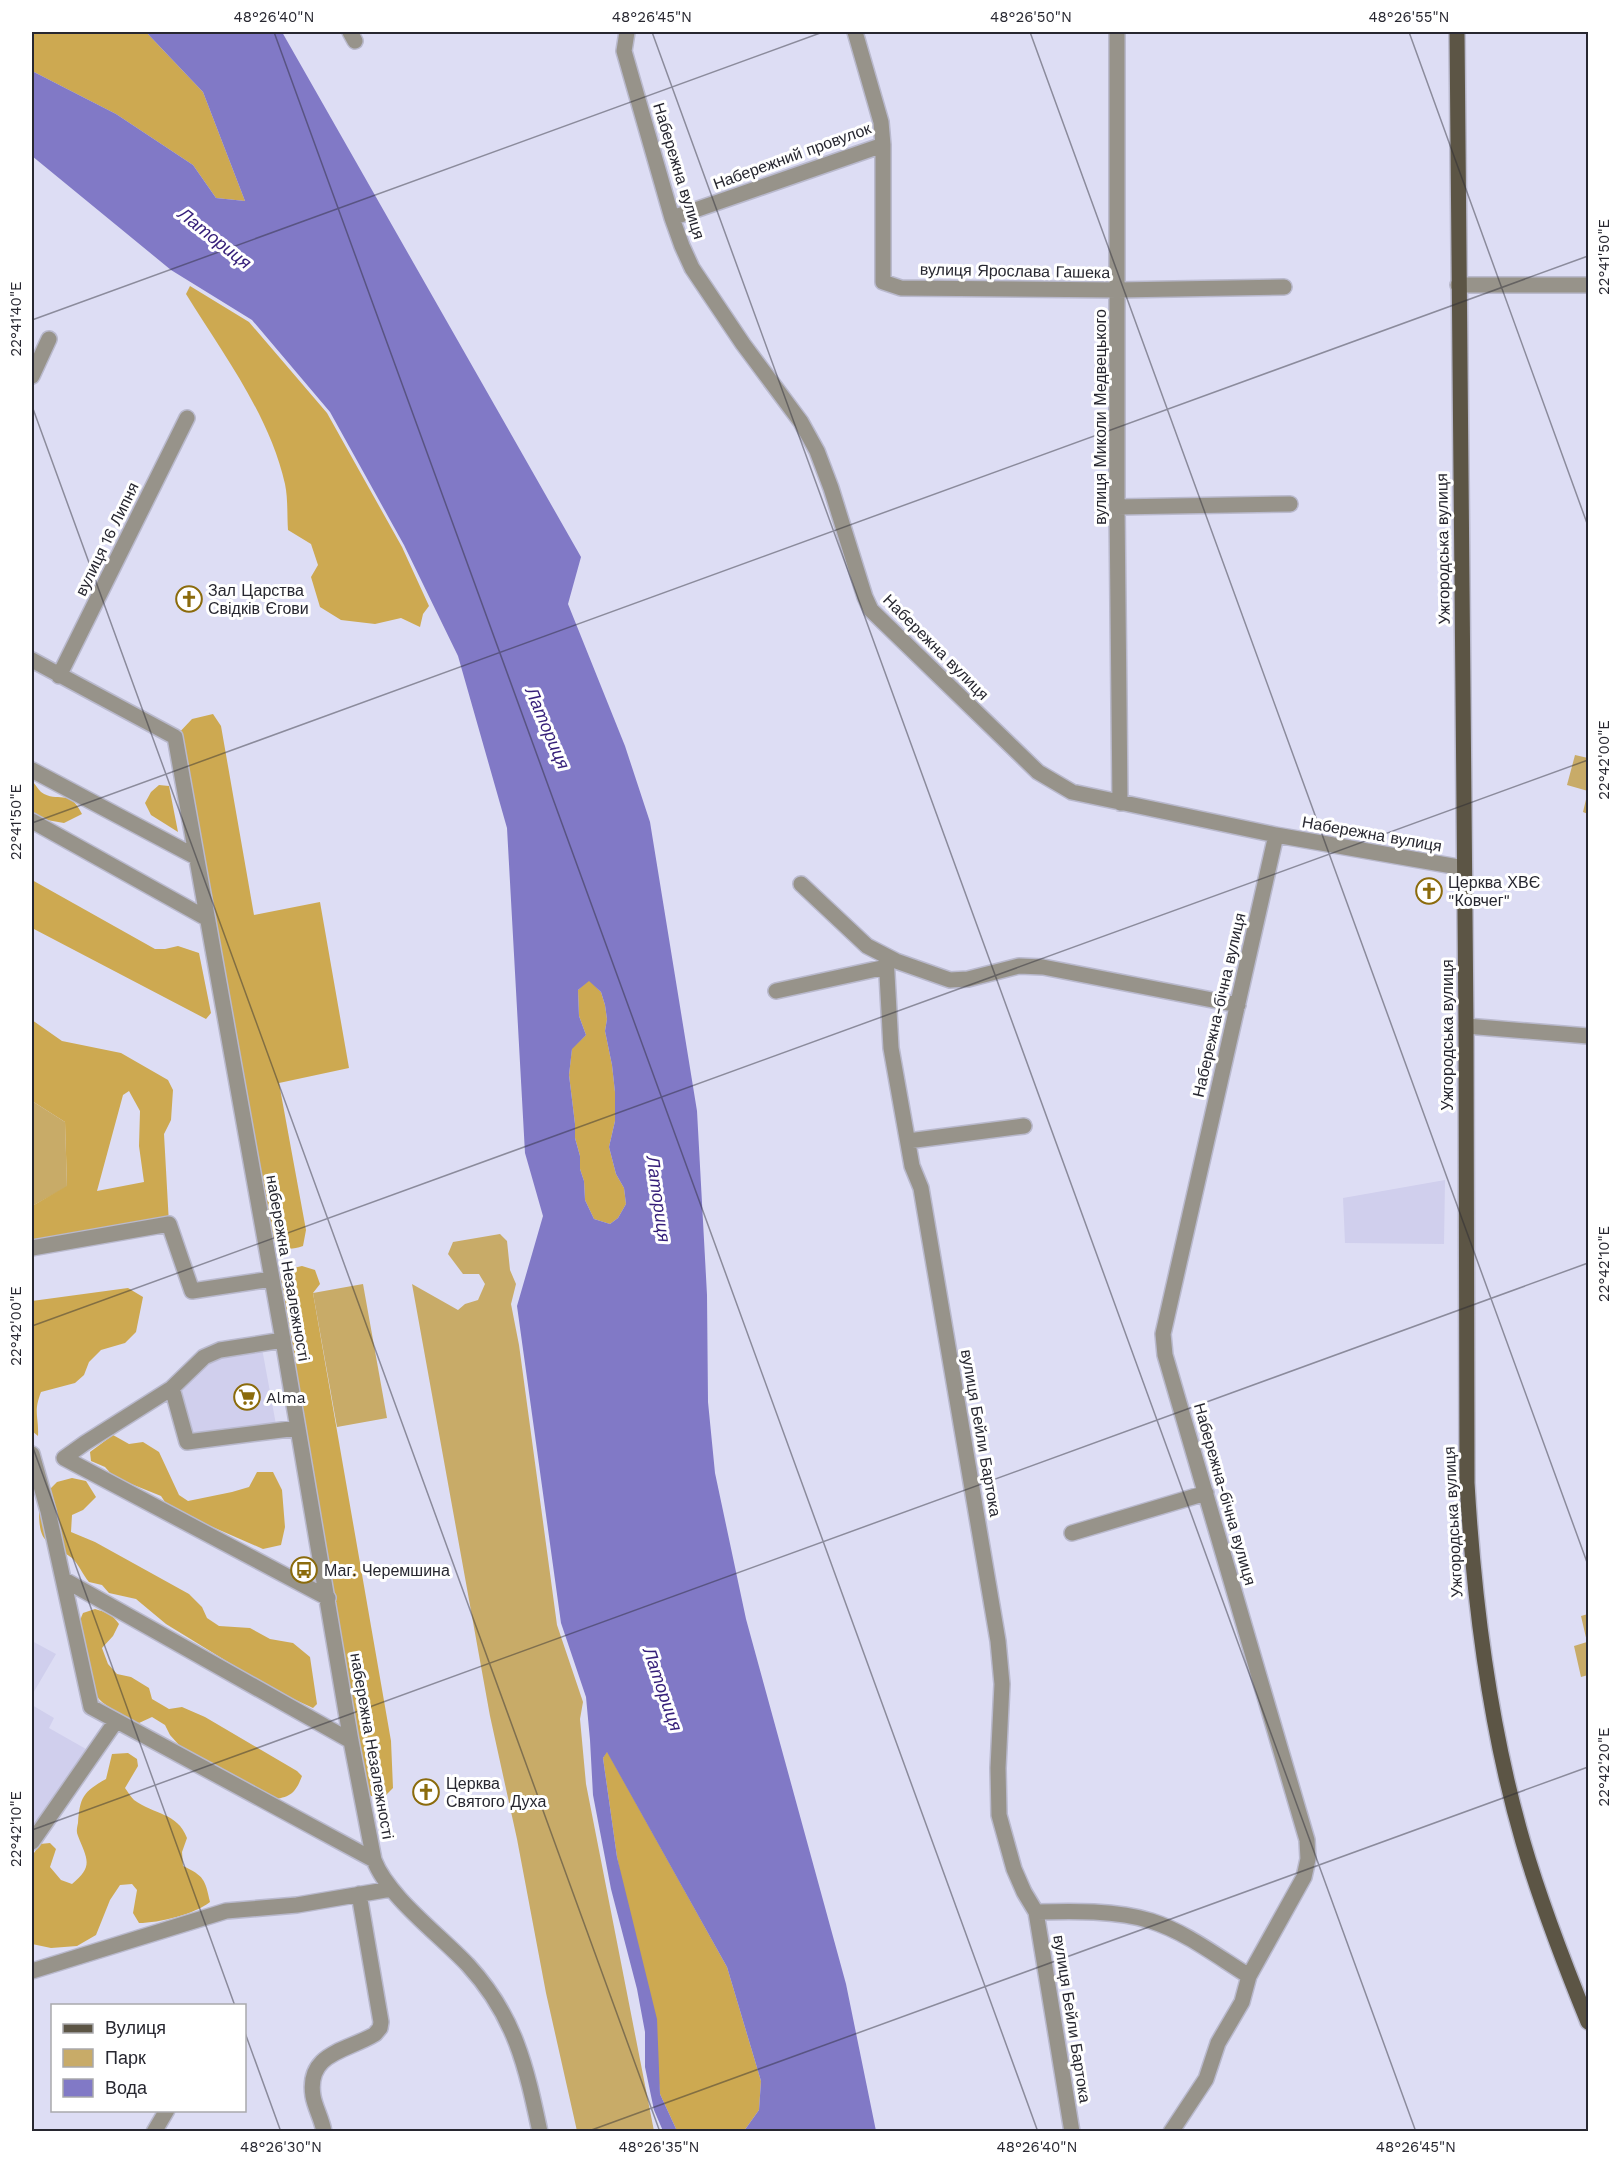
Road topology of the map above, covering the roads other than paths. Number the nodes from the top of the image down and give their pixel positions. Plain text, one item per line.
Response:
1 (627, 32) edge
2 (855, 32) edge
3 (1118, 32) edge
4 (1457, 32) edge
5 (883, 145) junction
6 (672, 218) junction
7 (1458, 285) junction
8 (1588, 285) edge
9 (1284, 287) dead end
10 (1118, 290) junction
11 (50, 339) dead end
12 (32, 376) edge
13 (188, 418) dead end
14 (1290, 504) dead end
15 (1117, 507) junction
16 (32, 660) edge
17 (59, 676) junction
18 (32, 770) edge
19 (1120, 803) junction
20 (32, 821) edge
21 (1276, 835) junction
22 (196, 857) junction
23 (1464, 868) junction
24 (801, 884) dead end
25 (206, 918) junction
26 (886, 962) junction
27 (776, 990) dead end
28 (1238, 1005) junction
29 (1466, 1026) junction
30 (1588, 1036) edge
31 (1024, 1126) dead end
32 (908, 1141) junction
33 (32, 1248) edge
34 (272, 1279) junction
35 (283, 1340) junction
36 (172, 1388) junction
37 (298, 1428) junction
38 (32, 1454) edge
39 (1206, 1493) junction
40 (1071, 1533) dead end
41 (63, 1579) junction
42 (328, 1598) junction
43 (116, 1721) junction
44 (351, 1741) junction
45 (32, 1842) edge
46 (374, 1860) junction
47 (392, 1889) junction
48 (359, 1894) junction
49 (1036, 1912) junction
50 (32, 1971) edge
51 (1249, 1976) junction
52 (1584, 1995) edge
53 (1588, 2022) edge
54 (166, 2112) edge
55 (154, 2132) edge
56 (324, 2132) edge
57 (540, 2132) edge
58 (1072, 2132) edge
59 (1171, 2132) edge

1 - 6 street, Набережна вулиця
2 - 5 street, Набережний провулок
3 - 10 street, вулиця Миколи Медвецького
4 - 7 main road, Ужгородська вулиця
5 - 6 street, Набережний провулок
5 - 10 street, вулиця Ярослава Гашека
6 - 19 street, Набережна вулиця
7 - 8 street
7 - 23 main road, Ужгородська вулиця
9 - 10 street, вулиця Ярослава Гашека
10 - 15 street, вулиця Миколи Медвецького
11 - 12 street
13 - 17 street, вулиця 16 Липня
14 - 15 street
15 - 19 street, вулиця Миколи Медвецького
16 - 17 street
17 - 22 street, набережна Незалежності
18 - 22 street
19 - 21 street, Набережна вулиця
20 - 25 street
21 - 23 street, Набережна вулиця
21 - 28 street, Набережна-бічна вулиця
22 - 25 street, набережна Незалежності
23 - 29 main road, Ужгородська вулиця
24 - 26 street
25 - 34 street, набережна Незалежності
26 - 27 street
26 - 28 street
26 - 32 street, вулиця Бейли Бартока
28 - 39 street, Набережна-бічна вулиця
29 - 30 street
29 - 52 main road, Ужгородська вулиця
31 - 32 street
32 - 49 street, вулиця Бейли Бартока
33 - 34 street
34 - 35 street, набережна Незалежності
35 - 36 street
35 - 37 street, набережна Незалежності
36 - 37 street
36 - 42 street
37 - 42 street, набережна Незалежності
38 - 41 street
39 - 40 street
39 - 51 street, Набережна-бічна вулиця
41 - 43 street
41 - 44 street
42 - 44 street, набережна Незалежності
43 - 45 street
43 - 46 street
44 - 46 street, набережна Незалежності
46 - 47 street, набережна Незалежності
47 - 48 street
47 - 57 street, набережна Незалежності
48 - 50 street
48 - 56 street
49 - 51 street, вулиця Бейли Бартока
49 - 58 street, вулиця Бейли Бартока
51 - 59 street, Набережна-бічна вулиця
52 - 53 main road, Ужгородська вулиця
54 - 55 street

